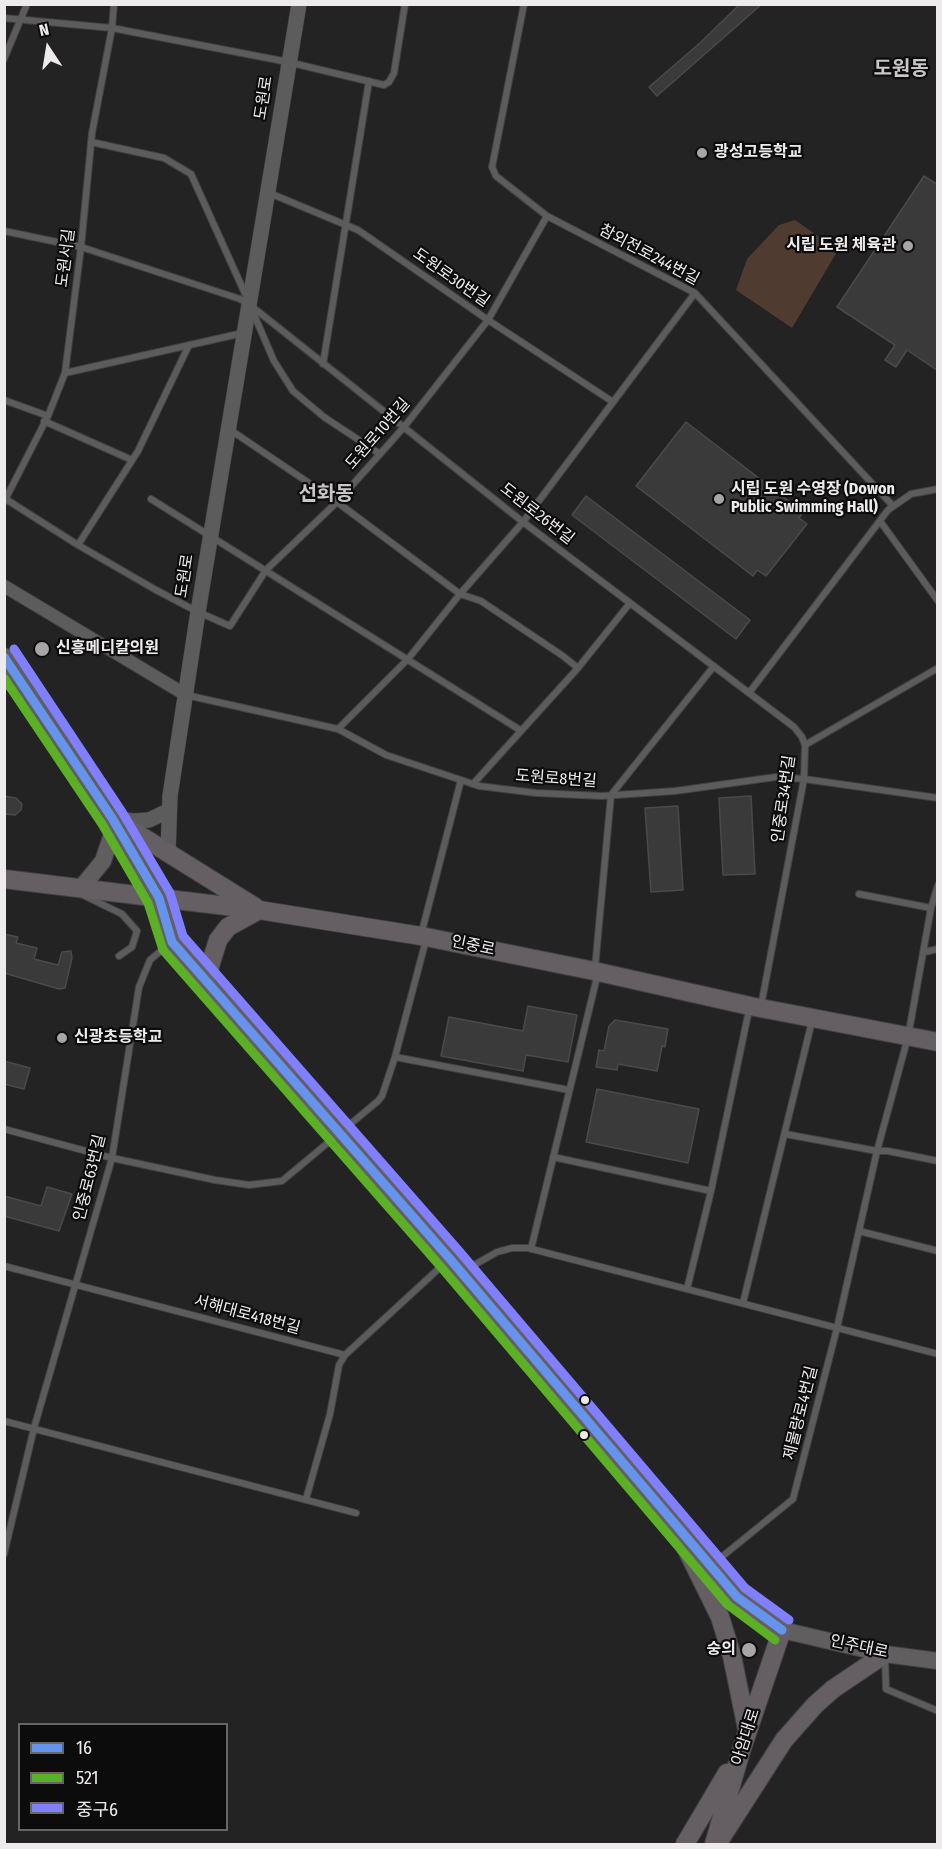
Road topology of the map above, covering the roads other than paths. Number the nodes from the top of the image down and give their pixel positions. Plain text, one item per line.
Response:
1 (27, 4) edge
2 (114, 4) edge
3 (299, 4) edge
4 (405, 4) edge
5 (524, 4) edge
6 (4, 18) edge
7 (22, 20) junction
8 (112, 28) junction
9 (4, 59) edge
10 (288, 62) junction
11 (369, 81) junction
12 (91, 142) junction
13 (267, 192) junction
14 (547, 216) junction
15 (346, 224) junction
16 (4, 231) edge
17 (81, 247) junction
18 (695, 293) junction
19 (250, 305) junction
20 (488, 320) junction
21 (244, 332) junction
22 (189, 345) junction
23 (323, 364) junction
24 (65, 373) junction
25 (4, 400) edge
26 (613, 402) junction
27 (46, 418) junction
28 (404, 427) junction
29 (228, 428) junction
30 (380, 454) junction
31 (132, 460) junction
32 (938, 489) edge
33 (151, 499) dead end
34 (5, 500) edge
35 (337, 502) junction
36 (893, 506) junction
37 (880, 521) junction
38 (524, 522) junction
39 (210, 538) junction
40 (78, 545) junction
41 (266, 570) junction
42 (4, 585) edge
43 (460, 594) junction
44 (938, 601) edge
45 (630, 603) junction
46 (198, 612) junction
47 (4, 656) edge
48 (408, 659) junction
49 (714, 666) junction
50 (578, 668) junction
51 (938, 668) edge
52 (749, 693) junction
53 (186, 695) junction
54 (338, 729) junction
55 (520, 730) junction
56 (805, 745) junction
57 (804, 779) junction
58 (460, 780) junction
59 (472, 784) junction
60 (611, 795) junction
61 (938, 798) edge
62 (168, 811) junction
63 (112, 818) junction
64 (168, 853) junction
65 (4, 879) edge
66 (938, 885) edge
67 (75, 888) junction
68 (859, 894) dead end
69 (159, 898) junction
70 (931, 908) junction
71 (259, 910) junction
72 (424, 936) junction
73 (172, 942) junction
74 (938, 949) edge
75 (924, 952) junction
76 (119, 956) dead end
77 (596, 972) junction
78 (205, 982) junction
79 (755, 1007) junction
80 (812, 1017) junction
81 (908, 1037) junction
82 (938, 1042) edge
83 (395, 1057) junction
84 (569, 1090) junction
85 (4, 1129) edge
86 (341, 1132) junction
87 (785, 1134) junction
88 (877, 1151) junction
89 (553, 1157) junction
90 (112, 1158) junction
91 (938, 1161) edge
92 (711, 1191) junction
93 (859, 1231) junction
94 (531, 1249) junction
95 (938, 1251) edge
96 (4, 1266) edge
97 (456, 1266) junction
98 (76, 1284) junction
99 (687, 1288) junction
100 (743, 1303) junction
101 (837, 1328) junction
102 (938, 1354) edge
103 (345, 1355) junction
104 (4, 1421) edge
105 (34, 1428) junction
106 (306, 1499) junction
107 (356, 1513) dead end
108 (673, 1520) junction
109 (4, 1554) edge
110 (712, 1565) junction
111 (782, 1630) junction
112 (885, 1654) junction
113 (938, 1661) edge
114 (938, 1711) edge
115 (745, 1740) junction
116 (685, 1845) edge
117 (715, 1845) edge

1 - 7 lane
2 - 8 lane, 도원서길
3 - 10 street, 도원로
4 - 11 lane
5 - 14 lane, 참외전로244번길
6 - 7 lane
7 - 8 lane
7 - 9 lane
8 - 10 lane
8 - 12 lane, 도원서길
10 - 11 lane
10 - 13 street, 도원로
11 - 15 lane
12 - 17 lane, 도원서길
12 - 19 lane
13 - 15 lane, 도원로30번길
13 - 19 street, 도원로
14 - 18 lane, 참외전로244번길
14 - 20 lane, 도원로10번길
15 - 20 lane, 도원로30번길
15 - 23 lane
16 - 17 lane
17 - 19 lane
17 - 24 lane, 도원서길
18 - 26 lane
18 - 36 lane, 참외전로244번길
19 - 21 street, 도원로
19 - 23 lane, 도원로26번길
19 - 30 lane
20 - 26 lane, 도원로30번길
20 - 28 lane, 도원로10번길
21 - 22 lane
21 - 29 street, 도원로
22 - 24 lane
22 - 31 lane
23 - 28 lane, 도원로26번길
24 - 27 lane, 도원서길
25 - 27 lane
26 - 38 lane
27 - 31 lane
27 - 34 lane, 도원서길
28 - 30 lane, 도원로10번길
28 - 38 lane, 도원로26번길
29 - 35 lane
29 - 39 street, 도원로
30 - 35 lane, 도원로10번길
31 - 40 lane
32 - 36 lane
33 - 39 lane
34 - 40 lane
35 - 41 lane, 도원로10번길
35 - 43 lane
36 - 37 lane
37 - 44 lane
37 - 52 lane
38 - 43 lane
38 - 45 lane, 도원로26번길
39 - 41 lane
39 - 46 street, 도원로
40 - 46 lane
41 - 46 lane, 도원로10번길
41 - 48 lane
42 - 53 street
43 - 48 lane
43 - 50 lane
45 - 49 lane, 도원로26번길
45 - 50 lane
46 - 53 street, 도원로
47 - 63 main road
48 - 54 lane
48 - 55 lane
49 - 52 lane, 도원로26번길
49 - 60 lane
50 - 55 lane
51 - 56 lane, 인중로34번길
52 - 56 lane, 도원로26번길
53 - 54 lane, 도원로8번길
53 - 62 street, 도원로
54 - 58 lane, 도원로8번길
55 - 59 lane
56 - 57 lane, 인중로34번길
57 - 60 lane, 도원로8번길
57 - 61 lane, 도원로8번길
57 - 79 lane, 인중로34번길
58 - 59 lane, 도원로8번길
58 - 72 lane
59 - 60 lane, 도원로8번길
60 - 77 lane
62 - 63 street
62 - 64 street, 도원로
63 - 64 main road
63 - 67 main road
63 - 69 main road
64 - 71 main road
65 - 67 main road, 인중로
66 - 70 lane, 제물량로4번길
67 - 69 main road, 인중로
67 - 76 lane
68 - 70 lane
69 - 71 main road, 인중로
69 - 73 main road
70 - 75 lane, 제물량로4번길
71 - 72 main road, 인중로
71 - 78 main road
72 - 77 main road, 인중로
72 - 83 lane
73 - 78 main road
73 - 90 lane, 인중로63번길
74 - 75 lane
75 - 81 lane, 제물량로4번길
77 - 79 main road, 인중로
77 - 84 lane
78 - 86 main road
79 - 80 main road, 인중로
79 - 92 lane, 인중로34번길
80 - 81 main road, 인중로
80 - 87 lane
81 - 82 main road, 인중로
81 - 88 lane, 제물량로4번길
83 - 84 lane
83 - 86 lane
84 - 89 lane
85 - 90 lane
86 - 90 lane
86 - 97 main road
87 - 88 lane
87 - 100 lane
88 - 91 lane
88 - 93 lane, 제물량로4번길
89 - 92 lane
89 - 94 lane
90 - 98 lane, 인중로63번길
92 - 99 lane, 인중로34번길
93 - 95 lane
93 - 101 lane, 제물량로4번길
94 - 97 lane
94 - 99 lane
96 - 98 lane, 서해대로418번길
97 - 103 lane
97 - 108 main road
98 - 103 lane, 서해대로418번길
98 - 105 lane, 인중로63번길
99 - 100 lane
100 - 101 lane
101 - 102 lane
101 - 110 lane, 제물량로4번길
103 - 106 lane
104 - 105 lane
105 - 106 lane
105 - 109 lane, 인중로63번길
106 - 107 lane
108 - 110 main road
108 - 115 main road
110 - 111 main road
111 - 112 main road, 인주대로
111 - 115 main road, 아암대로
112 - 113 main road, 인주대로
112 - 114 lane
112 - 117 main road
115 - 116 main road
115 - 117 main road, 아암대로

